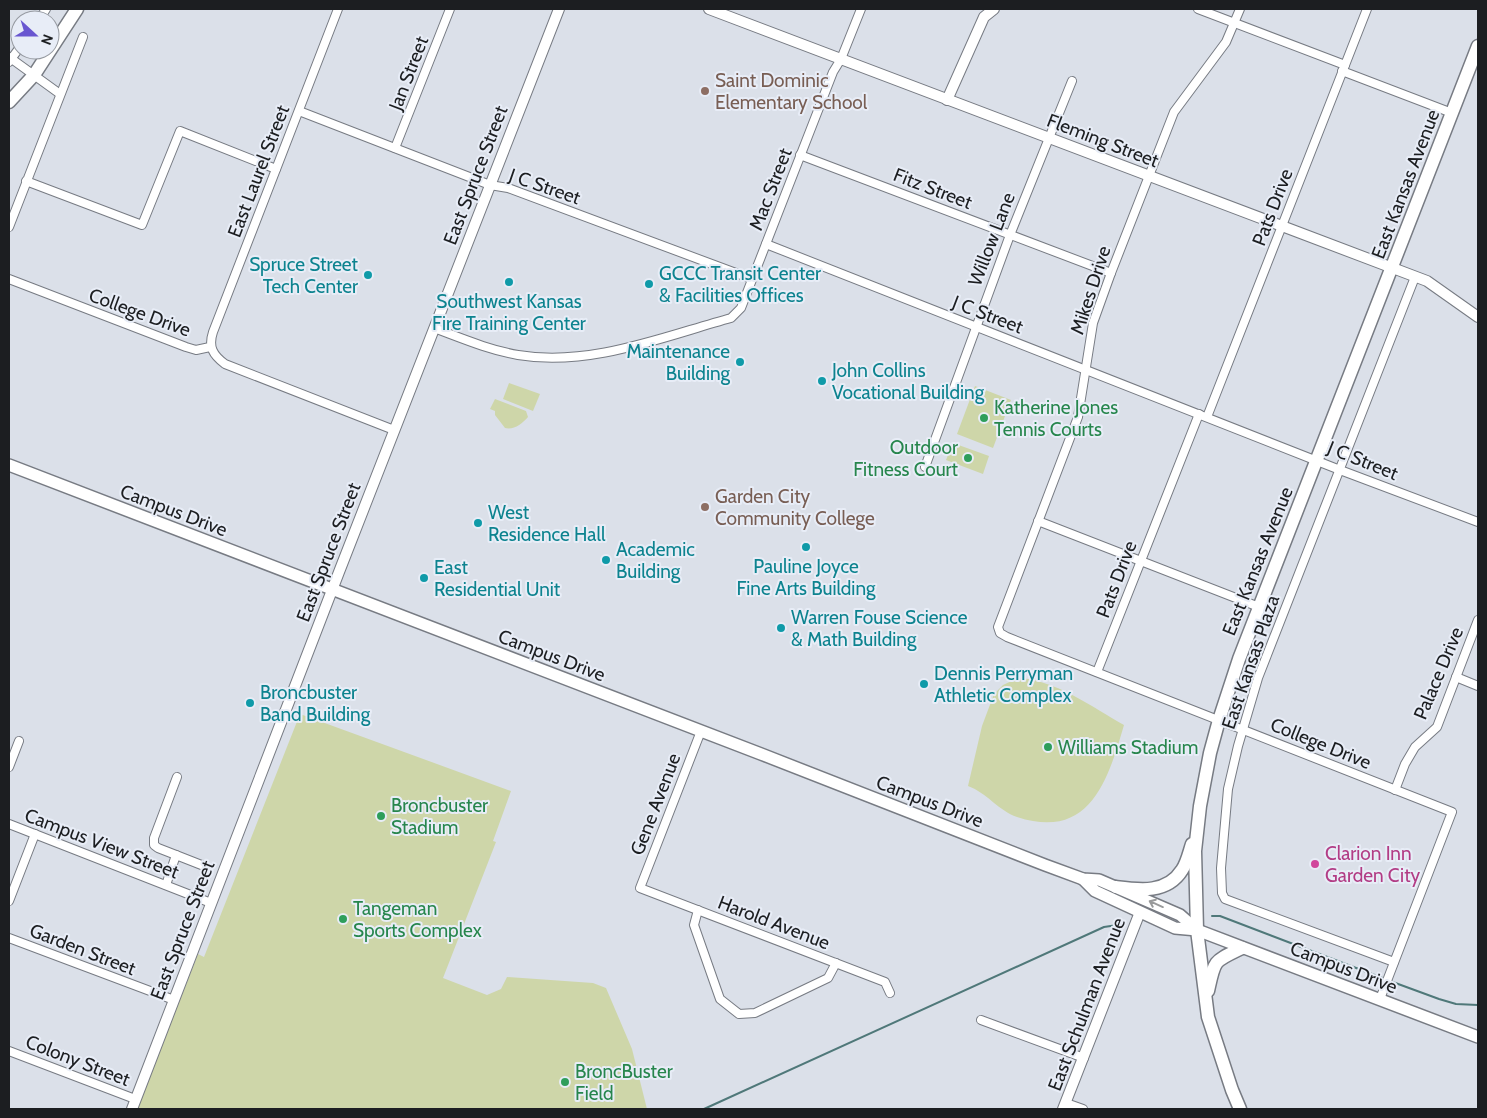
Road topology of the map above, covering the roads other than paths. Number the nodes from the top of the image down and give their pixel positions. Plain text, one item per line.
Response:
1 (77, 9) edge
2 (338, 9) edge
3 (450, 9) edge
4 (559, 9) edge
5 (709, 9) edge
6 (860, 9) edge
7 (994, 9) edge
8 (1198, 9) edge
9 (1240, 9) edge
10 (1365, 10) edge
11 (1234, 22) junction
12 (82, 37) dead end
13 (1478, 46) edge
14 (841, 59) junction
15 (12, 60) edge
16 (1343, 68) junction
17 (34, 75) junction
18 (1072, 81) dead end
19 (60, 94) junction
20 (947, 100) junction
21 (9, 102) edge
22 (299, 112) junction
23 (1452, 113) junction
24 (1048, 138) junction
25 (395, 148) junction
26 (800, 155) junction
27 (276, 169) junction
28 (1150, 176) junction
29 (26, 181) junction
30 (490, 185) junction
31 (9, 227) edge
32 (1282, 227) junction
33 (1010, 234) junction
34 (766, 244) junction
35 (1392, 269) junction
36 (1111, 272) junction
37 (1415, 277) junction
38 (9, 279) edge
39 (752, 279) junction
40 (1478, 317) edge
41 (976, 326) junction
42 (434, 328) junction
43 (210, 346) junction
44 (1085, 368) junction
45 (1199, 414) junction
46 (1207, 417) junction
47 (394, 430) junction
48 (1318, 460) junction
49 (9, 465) edge
50 (925, 467) dead end
51 (1340, 470) junction
52 (1038, 521) junction
53 (1478, 522) edge
54 (1141, 561) junction
55 (332, 590) junction
56 (1259, 607) junction
57 (1478, 620) edge
58 (998, 624) joint
59 (1097, 672) junction
60 (1456, 677) junction
61 (1478, 686) edge
62 (1218, 720) junction
63 (1242, 730) junction
64 (701, 731) junction
65 (19, 741) dead end
66 (9, 767) edge
67 (177, 777) dead end
68 (1395, 790) junction
69 (9, 824) edge
70 (1197, 833) junction
71 (35, 834) junction
72 (176, 855) junction
73 (204, 866) dead end
74 (1083, 879) junction
75 (166, 885) junction
76 (1116, 887) junction
77 (640, 888) joint
78 (9, 900) edge
79 (211, 902) junction
80 (698, 910) junction
81 (1140, 912) junction
82 (1197, 930) junction
83 (9, 938) edge
84 (1242, 948) junction
85 (1394, 962) junction
86 (836, 963) junction
87 (890, 993) dead end
88 (1382, 994) junction
89 (1206, 999) junction
90 (174, 1000) junction
91 (981, 1020) dead end
92 (1478, 1037) edge
93 (9, 1051) edge
94 (1084, 1058) junction
95 (134, 1104) edge
96 (1065, 1106) edge
97 (1083, 1109) edge
98 (1240, 1109) edge

1 - 17 main road
2 - 22 street, East Laurel Street
3 - 25 street, Jan Street
4 - 30 street, East Spruce Street
5 - 14 street, Fleming Street
6 - 14 street, Mac Street
7 - 20 street
8 - 11 street
9 - 11 street, Mikes Drive
10 - 16 street, Pats Drive
11 - 16 street
11 - 28 street, Mikes Drive
12 - 19 street
13 - 23 main road, East Kansas Avenue
14 - 20 street, Fleming Street
14 - 26 street, Mac Street
15 - 17 street
16 - 23 street
16 - 32 street, Pats Drive
17 - 19 street
17 - 21 main road
18 - 24 street, Willow Lane
19 - 29 street
20 - 24 street, Fleming Street
22 - 25 street, J C Street
22 - 27 street, East Laurel Street
23 - 35 main road, East Kansas Avenue
24 - 28 street, Fleming Street
24 - 33 street, Willow Lane
25 - 30 street, J C Street
26 - 33 street, Fitz Street
26 - 34 street, Mac Street
27 - 29 street
27 - 43 street, East Laurel Street
28 - 32 street, Fleming Street
28 - 36 street, Mikes Drive
29 - 31 street
30 - 39 street, J C Street
30 - 42 street, East Spruce Street
32 - 35 street, Fleming Street
32 - 46 street, Pats Drive
33 - 36 street, Fitz Street
33 - 41 street, Willow Lane
34 - 39 street, Mac Street
34 - 41 street, J C Street
35 - 37 street, Fleming Street
35 - 48 main road, East Kansas Avenue
36 - 44 street, Mikes Drive
37 - 40 street, Fleming Street
37 - 51 street, East Kansas Plaza
38 - 43 street, College Drive
39 - 42 street, Mac Street
41 - 44 street, J C Street
41 - 50 street, Willow Lane
42 - 47 street, East Spruce Street
43 - 47 street, College Drive
44 - 45 street, J C Street
44 - 52 street, Mikes Drive
45 - 46 street, J C Street
45 - 54 street, Pats Drive
46 - 48 street, J C Street
47 - 55 street, East Spruce Street
48 - 51 street, J C Street
48 - 56 main road, East Kansas Avenue
49 - 55 main road, Campus Drive
51 - 53 street, J C Street
51 - 63 street, East Kansas Plaza
52 - 54 street
52 - 58 street, Mikes Drive
54 - 56 street
54 - 59 street, Pats Drive
55 - 64 main road, Campus Drive
55 - 79 street, East Spruce Street
56 - 62 main road, East Kansas Avenue
57 - 60 street, Palace Drive
58 - 59 street, College Drive
59 - 62 street, College Drive
60 - 61 street
60 - 68 street, Palace Drive
62 - 63 street, College Drive
62 - 70 main road, East Kansas Avenue
63 - 68 street, College Drive
63 - 85 street, East Kansas Plaza
64 - 74 main road, Campus Drive
64 - 77 street, Gene Avenue
65 - 66 street
67 - 72 street
68 - 85 street, College Drive
69 - 71 street, Campus View Street
70 - 76 main road
70 - 82 main road, East Kansas Avenue
71 - 75 street, Campus View Street
71 - 78 street
72 - 73 street
72 - 75 street
74 - 76 main road, Campus Drive
74 - 81 main road, Campus Drive
75 - 79 street, Campus View Street
82 -> 76 main road, Campus Drive
77 - 80 street, Harold Avenue
79 - 90 street, East Spruce Street
80 - 86 street, Harold Avenue
80 - 86 street
81 - 82 main road, Campus Drive
81 - 94 street, East Schulman Avenue
82 - 84 main road, Campus Drive
82 - 89 main road, East Kansas Avenue
83 - 90 street, Garden Street
84 - 88 main road, Campus Drive
84 - 89 main road
85 - 88 street, College Drive
86 - 87 street, Harold Avenue
88 - 92 main road, Campus Drive
89 - 98 main road, East Kansas Avenue
90 - 95 street, East Spruce Street
91 - 94 street
93 - 95 street, Colony Street
94 - 96 street, East Schulman Avenue
96 - 97 street

